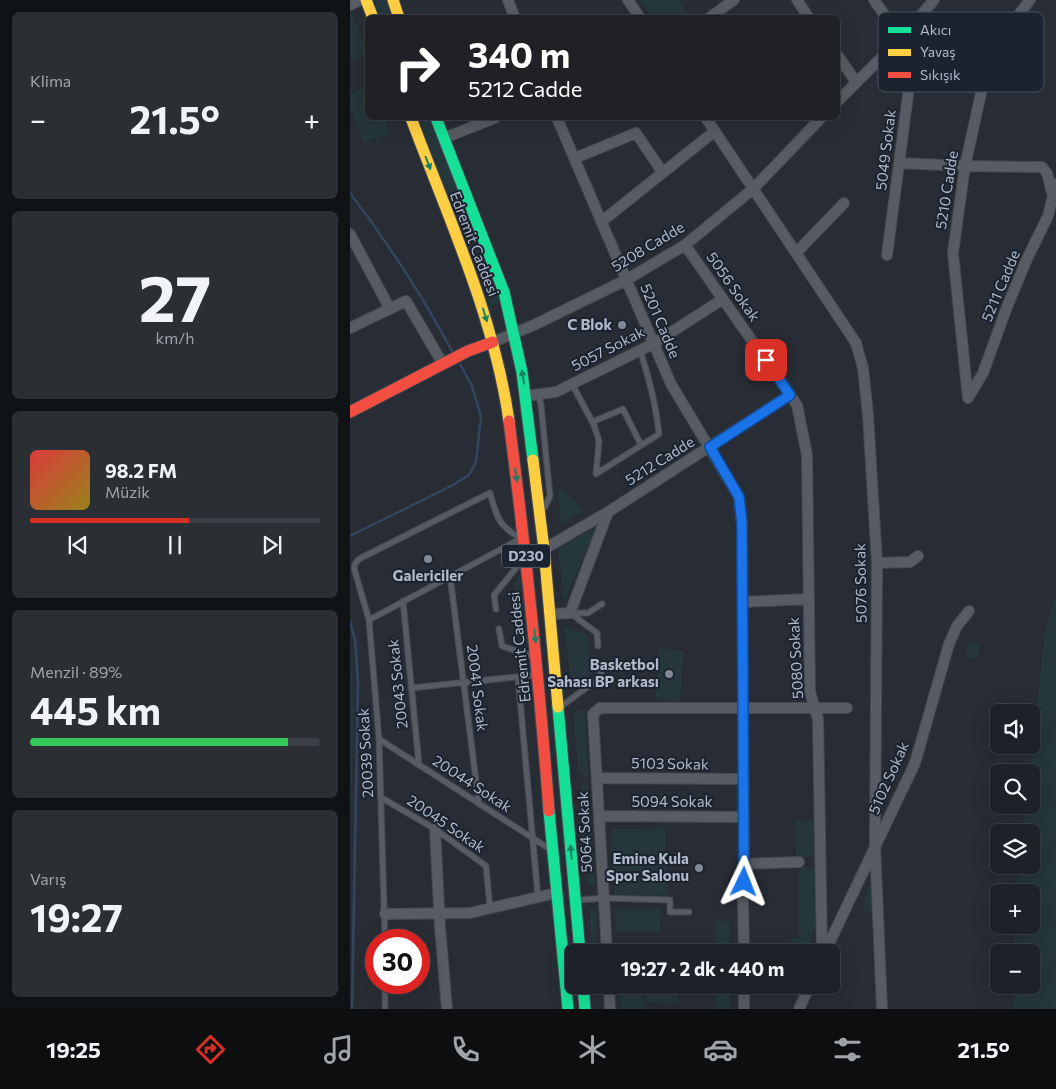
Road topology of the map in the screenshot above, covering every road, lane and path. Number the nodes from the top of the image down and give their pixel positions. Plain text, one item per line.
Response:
1 (360, 0) edge
2 (366, 0) edge
3 (393, 0) edge
4 (508, 0) edge
5 (628, 0) edge
6 (734, 0) edge
7 (797, 0) edge
8 (874, 0) edge
9 (934, 0) edge
10 (350, 5) edge
11 (883, 12) edge
12 (923, 12) edge
13 (372, 15) edge
14 (398, 15) edge
15 (514, 15) edge
16 (638, 15) edge
17 (713, 15) edge
18 (805, 15) edge
19 (840, 59) edge
20 (878, 60) edge
21 (856, 82) junction
22 (909, 92) edge
23 (980, 92) edge
24 (840, 99) edge
25 (412, 120) edge
26 (437, 120) edge
27 (490, 120) edge
28 (559, 120) edge
29 (707, 120) edge
30 (820, 120) edge
31 (715, 131) junction
32 (444, 138) junction
33 (574, 158) junction
34 (900, 163) junction
35 (965, 166) junction
36 (663, 173) junction
37 (1056, 184) edge
38 (753, 189) junction
39 (1053, 197) junction
40 (844, 203) dead end
41 (601, 222) junction
42 (350, 234) edge
43 (685, 245) junction
44 (796, 253) junction
45 (887, 255) dead end
46 (626, 280) junction
47 (723, 299) junction
48 (390, 309) junction
49 (350, 328) edge
50 (514, 333) junction
51 (493, 342) junction
52 (653, 344) junction
53 (640, 350) junction
54 (443, 364) junction
55 (572, 384) junction
56 (532, 395) junction
57 (790, 395) junction
58 (968, 398) joint
59 (350, 412) edge
60 (592, 422) junction
61 (641, 445) junction
62 (710, 447) junction
63 (608, 512) junction
64 (522, 537) junction
65 (544, 549) junction
66 (526, 556) junction
67 (918, 556) dead end
68 (877, 563) junction
69 (450, 576) junction
70 (808, 599) junction
71 (403, 602) junction
72 (743, 602) junction
73 (602, 604) dead end
74 (496, 609) dead end
75 (969, 611) dead end
76 (570, 613) junction
77 (550, 614) junction
78 (369, 620) junction
79 (499, 629) dead end
80 (598, 646) dead end
81 (537, 658) junction
82 (601, 671) dead end
83 (539, 675) junction
84 (518, 677) junction
85 (464, 682) junction
86 (411, 688) junction
87 (559, 708) junction
88 (814, 708) junction
89 (847, 708) dead end
90 (743, 709) junction
91 (379, 738) junction
92 (419, 765) junction
93 (597, 778) junction
94 (744, 779) junction
95 (382, 798) junction
96 (479, 804) junction
97 (599, 816) junction
98 (744, 817) junction
99 (435, 829) junction
100 (533, 839) junction
101 (875, 845) junction
102 (552, 851) junction
103 (798, 862) dead end
104 (744, 864) junction
105 (556, 893) junction
106 (538, 897) junction
107 (604, 898) junction
108 (576, 900) junction
109 (490, 908) junction
110 (690, 912) dead end
111 (439, 913) junction
112 (385, 914) junction
113 (385, 929) edge
114 (579, 944) edge
115 (607, 944) edge
116 (744, 944) edge
117 (823, 944) edge
118 (827, 944) edge
119 (385, 994) edge
120 (584, 994) edge
121 (609, 994) edge
122 (744, 994) edge
123 (806, 994) edge
124 (568, 1007) edge
125 (385, 1009) edge
126 (447, 1009) edge
127 (556, 1009) edge
128 (586, 1009) edge
129 (610, 1009) edge
130 (744, 1009) edge
131 (799, 1009) edge
132 (882, 1009) edge

1 - 10 street
2 - 13 main road
3 - 14 main road
4 - 15 street
5 - 16 street
6 - 17 street
7 - 18 street
8 - 11 street
9 - 12 street
19 - 21 street
20 - 21 street
21 - 24 street
22 - 34 street, 5049 Sokak
23 - 35 street, 5210 Cadde
25 -> 51 main road, Edremit Caddesi / D230
26 - 32 main road, Edremit Caddesi / D230
27 - 32 street
28 - 33 street, 5201 Cadde
29 - 31 street, 5076 Sokak
30 - 38 street, 5208 Cadde
31 - 36 street
31 - 38 street, 5076 Sokak
32 - 50 main road, Edremit Caddesi / D230
33 - 36 street
33 - 41 street, 5201 Cadde
34 - 35 street
34 - 45 street, 5049 Sokak
35 - 39 street
35 - 58 street, 5210 Cadde
36 - 41 street
37 - 39 street, 5211 Cadde
38 - 43 street, 5208 Cadde
38 - 44 street, 5076 Sokak
39 - 58 street, 5211 Cadde
40 - 44 street
41 - 46 street, 5201 Cadde
42 - 48 street
43 - 46 street, 5208 Cadde
43 - 47 street, 5056 Sokak
44 - 68 street, 5076 Sokak
46 - 50 street, 5208 Cadde
46 - 52 street, 5201 Cadde
47 - 52 street, 5057 Sokak
47 - 57 street, 5056 Sokak
48 - 49 street
48 - 54 street
50 - 51 street, 5208 Cadde
56 -> 50 main road, Edremit Caddesi / D230
51 - 54 main road
51 -> 64 main road, Edremit Caddesi / D230
52 - 53 street, 5057 Sokak
52 - 62 street, 5201 Cadde
53 - 55 street, 5057 Sokak
53 - 61 lane
54 - 59 main road
55 - 56 street, 5057 Sokak
55 - 60 lane
56 - 65 main road, Edremit Caddesi / D230
57 - 62 street, 5212 Cadde
57 - 70 street, 5080 Sokak
60 - 61 lane
60 - 61 lane
62 - 63 street, 5212 Cadde
62 - 72 street, 5201 Cadde
63 - 65 street, 5212 Cadde
63 - 76 street
64 - 66 main road, Edremit Caddesi / D230
64 - 69 lane
64 - 78 lane, 20039 Sokak
65 - 77 main road, Edremit Caddesi / D230
66 - 74 lane
66 -> 81 main road, Edremit Caddesi / D230
67 - 68 street
68 - 101 street, 5076 Sokak
69 - 71 lane
69 - 85 lane, 20041 Sokak
70 - 72 street
70 - 88 street, 5080 Sokak
71 - 78 lane
71 - 86 lane, 20043 Sokak
72 - 90 street, 5201 Cadde
73 - 76 lane
75 - 101 street, 5102 Sokak
76 - 77 street
76 - 80 lane
77 - 87 main road, Edremit Caddesi / D230
78 - 91 lane, 20039 Sokak
79 - 81 lane
81 - 83 main road, Edremit Caddesi / D230
82 - 87 lane
83 - 84 lane
83 - 102 main road, Edremit Caddesi / D230
84 - 85 lane
84 - 100 lane
85 - 86 lane
85 - 96 lane, 20041 Sokak
86 - 92 lane, 20043 Sokak
108 -> 87 main road, Edremit Caddesi / D230
88 - 89 street
88 - 90 street
88 - 117 street, 5080 Sokak
90 - 93 street, 5064 Sokak
90 - 94 street, 5201 Cadde
91 - 92 lane, 20044 Sokak
91 - 95 lane, 20039 Sokak
92 - 96 lane, 20044 Sokak
93 - 94 street, 5103 Sokak
93 - 97 street, 5064 Sokak
94 - 98 street, 5201 Cadde
95 - 99 lane, 20045 Sokak
95 - 112 lane, 20039 Sokak
96 - 100 lane, 20044 Sokak
97 - 98 street, 5094 Sokak
97 - 107 street, 5064 Sokak
98 - 104 street, 5201 Cadde
99 - 109 lane, 20045 Sokak
99 - 111 street
100 - 102 lane, 20044 Sokak
100 - 106 lane
101 - 118 street, 5102 Sokak
101 - 132 street, 5076 Sokak
102 - 105 main road, Edremit Caddesi / D230
103 - 104 street
104 - 116 street, 5201 Cadde
105 - 106 street
105 - 124 main road, Edremit Caddesi / D230
106 - 109 street
107 - 108 lane
107 - 110 lane
107 - 115 street, 5064 Sokak
108 - 114 main road, Edremit Caddesi / D230
109 - 111 street
111 - 112 street
111 - 126 street
112 - 113 lane, 20039 Sokak
119 - 125 lane
120 - 128 main road
121 - 129 street
122 - 130 street
123 - 131 street
124 - 127 street

